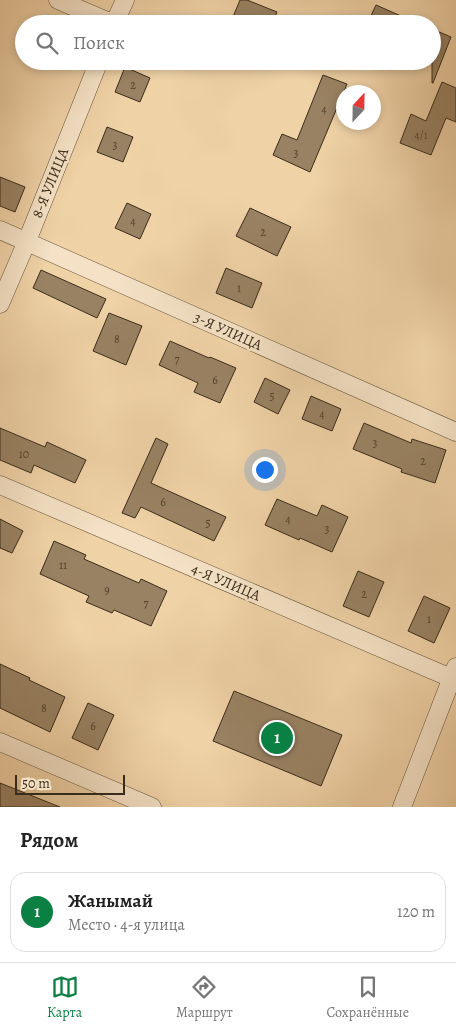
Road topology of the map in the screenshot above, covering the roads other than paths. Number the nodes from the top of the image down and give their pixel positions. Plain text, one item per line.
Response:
1 (58, 0) edge
2 (125, 0) edge
3 (93, 15) edge
4 (118, 15) edge
5 (95, 70) edge
6 (0, 230) edge
7 (27, 241) junction
8 (0, 304) edge
9 (456, 432) edge
10 (0, 485) edge
11 (454, 672) edge
12 (0, 742) edge
13 (152, 807) edge
14 (402, 807) edge

1 - 3 street
2 - 4 street
5 - 7 street, 8-Я УЛИЦА
6 - 7 street, 3-Я УЛИЦА
7 - 8 street, 8-Я УЛИЦА
7 - 9 street, 3-Я УЛИЦА
10 - 11 street, 4-Я УЛИЦА
11 - 14 street
12 - 13 street

